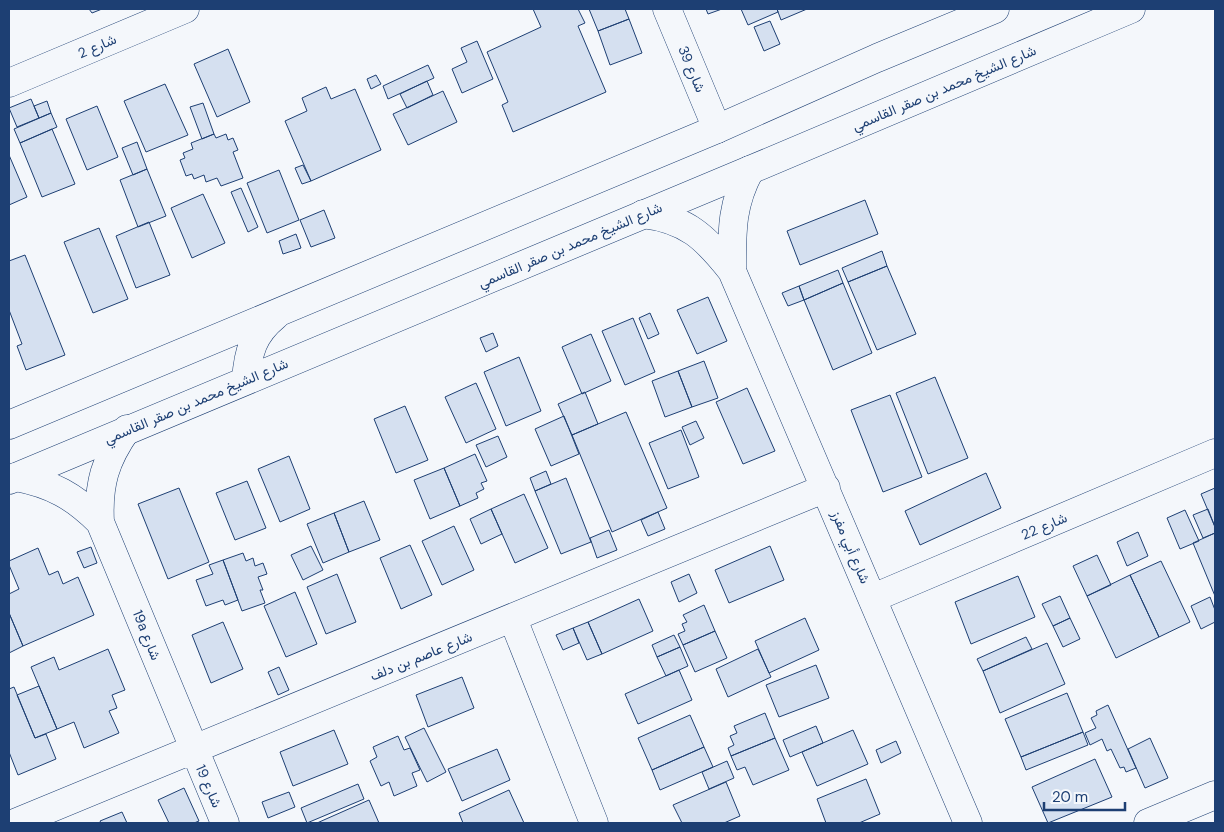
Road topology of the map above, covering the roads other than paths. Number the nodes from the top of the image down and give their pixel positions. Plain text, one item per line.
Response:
1 (185, 9) edge
2 (667, 9) edge
3 (995, 9) edge
4 (1131, 9) edge
5 (9, 83) edge
6 (717, 129) junction
7 (750, 170) junction
8 (643, 214) junction
9 (732, 271) junction
10 (278, 313) junction
11 (246, 380) junction
12 (9, 425) edge
13 (127, 429) junction
14 (1215, 453) edge
15 (12, 478) edge
16 (826, 488) junction
17 (100, 522) junction
18 (873, 598) junction
19 (513, 619) junction
20 (194, 749) junction
21 (1215, 795) edge
22 (15, 823) edge
23 (225, 823) edge
24 (594, 823) edge
25 (968, 823) edge
26 (1148, 823) edge

1 - 5 street, شارع 2
2 - 6 street, شارع 39
3 - 6 street
4 - 7 street, شارع الشيخ محمد بن صقر القاسمي
6 - 10 street
7 - 8 street, شارع الشيخ محمد بن صقر القاسمي
7 - 9 street, شارع أبي مفرز
8 - 9 street, شارع أبي مفرز
8 - 11 street, شارع الشيخ محمد بن صقر القاسمي
9 - 16 street, شارع أبي مفرز
10 - 11 street
10 - 12 street
11 - 13 street, شارع الشيخ محمد بن صقر القاسمي
13 - 15 street, شارع الشيخ محمد بن صقر القاسمي
13 - 17 street, 19a شارع
14 - 18 street, شارع 22
15 - 17 street, 19a شارع
16 - 18 street, شارع أبي مفرز
16 - 19 street, شارع عاصم بن دلف
17 - 20 street, 19a شارع
18 - 25 street, شارع أبي مفرز
19 - 20 street, شارع عاصم بن دلف
19 - 24 street
20 - 22 street, شارع عاصم بن دلف
20 - 23 street, شارع 19
21 - 26 street

